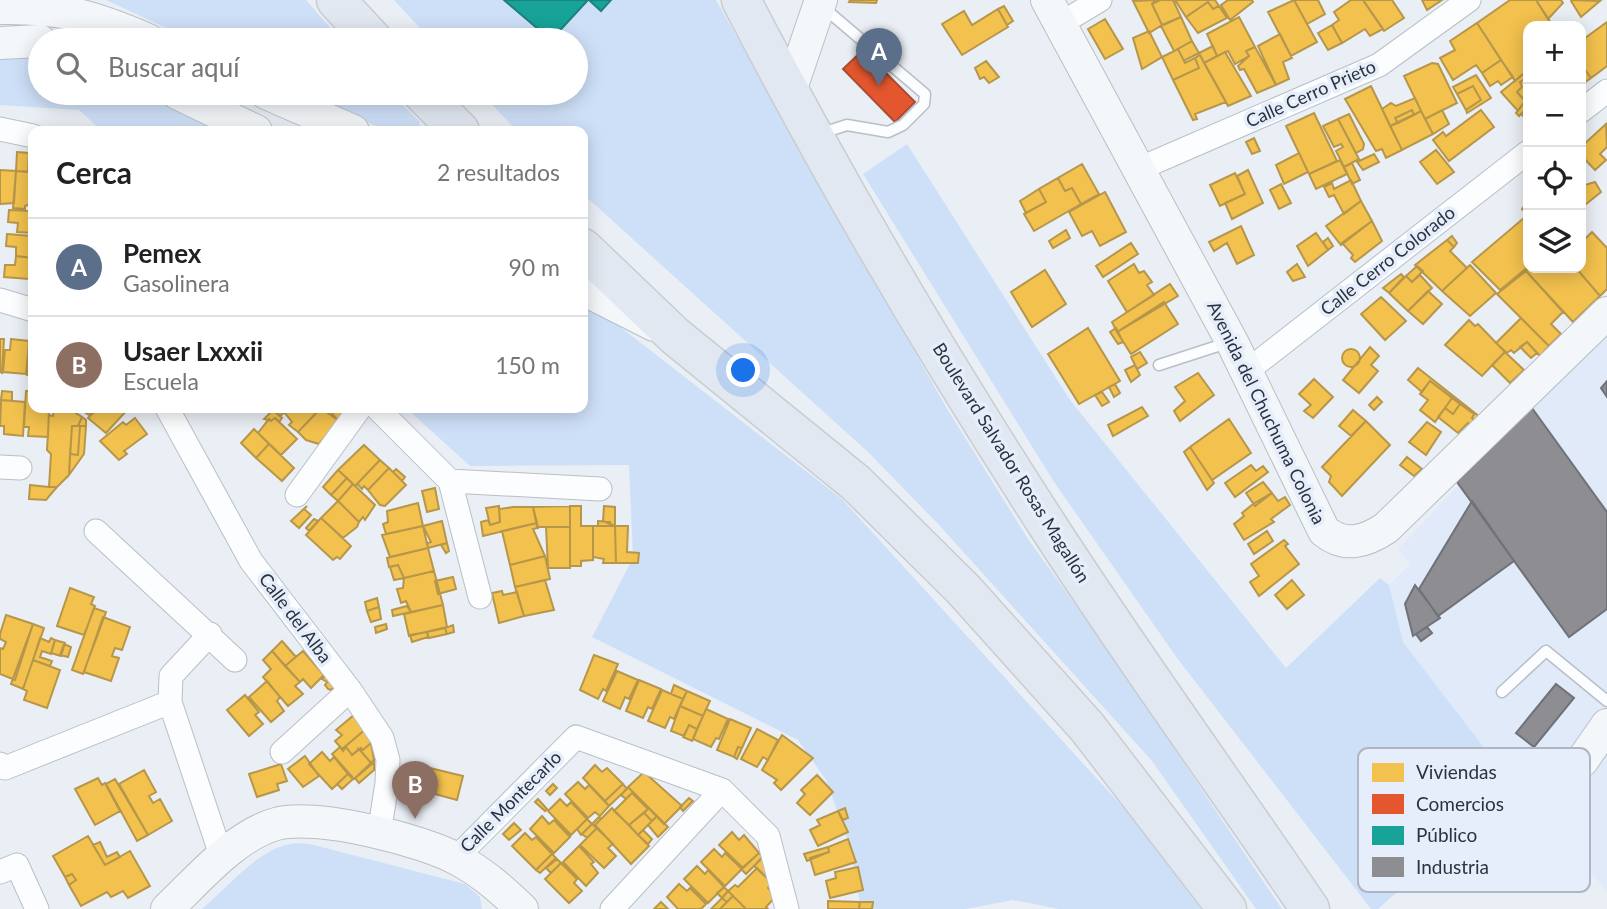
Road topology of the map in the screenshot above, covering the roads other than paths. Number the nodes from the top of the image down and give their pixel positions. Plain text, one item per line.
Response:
1 (336, 0) edge
2 (741, 0) edge
3 (1100, 0) edge
4 (1469, 0) edge
5 (820, 2) edge
6 (0, 8) edge
7 (1054, 12) edge
8 (118, 28) edge
9 (362, 28) edge
10 (28, 42) edge
11 (0, 43) edge
12 (1607, 91) edge
13 (789, 94) junction
14 (202, 105) edge
15 (294, 105) edge
16 (1586, 107) edge
17 (246, 126) edge
18 (342, 126) edge
19 (0, 129) edge
20 (28, 135) edge
21 (813, 136) junction
22 (1523, 156) edge
23 (1141, 169) junction
24 (588, 253) edge
25 (588, 292) edge
26 (0, 300) edge
27 (28, 308) edge
28 (1607, 313) edge
29 (676, 336) junction
30 (1232, 342) junction
31 (1160, 365) dead end
32 (1247, 371) junction
33 (170, 413) edge
34 (356, 413) edge
35 (382, 413) edge
36 (450, 481) junction
37 (600, 489) dead end
38 (297, 495) dead end
39 (96, 531) dead end
40 (480, 597) dead end
41 (210, 634) junction
42 (235, 660) dead end
43 (349, 690) junction
44 (1502, 692) dead end
45 (1607, 701) edge
46 (170, 702) junction
47 (1607, 725) edge
48 (1590, 749) edge
49 (282, 752) dead end
50 (0, 764) edge
51 (722, 790) junction
52 (379, 834) junction
53 (222, 858) junction
54 (456, 858) junction
55 (0, 872) edge
56 (1309, 904) edge
57 (37, 909) edge
58 (167, 909) edge
59 (522, 909) edge
60 (611, 909) edge
61 (787, 909) edge
62 (1227, 909) edge

1 - 9 highway
2 - 13 highway, Boulevard Salvador Rosas Magallón
3 - 7 street
4 - 23 street, Calle Cerro Prieto
5 - 13 street
5 - 21 lane
6 - 8 street
7 - 23 street, Avenida del Chuchuma Colonia
10 - 11 street
12 - 16 street
13 - 21 highway, Boulevard Salvador Rosas Magallón
14 - 17 street
15 - 18 street
19 - 20 street
21 - 56 highway, Boulevard Salvador Rosas Magallón
22 - 32 street, Calle Cerro Colorado
23 - 30 street, Avenida del Chuchuma Colonia
24 - 29 highway
25 - 29 street
26 - 27 street
28 - 32 street, Avenida del Chuchuma Colonia
29 - 62 highway
30 - 31 lane
30 - 32 street, Avenida del Chuchuma Colonia
33 - 43 street, Calle del Alba
34 - 38 street
35 - 36 street
36 - 37 street
36 - 40 street
39 - 41 street
41 - 42 street
41 - 46 street
43 - 49 street
43 - 52 street, Calle del Alba
44 - 45 lane
46 - 50 street
46 - 53 street
47 - 48 street
51 - 54 street, Calle Montecarlo
51 - 60 street
51 - 61 street, Calle Montecarlo
52 - 53 street
52 - 54 street
53 - 58 street
54 - 59 street
55 - 57 street

